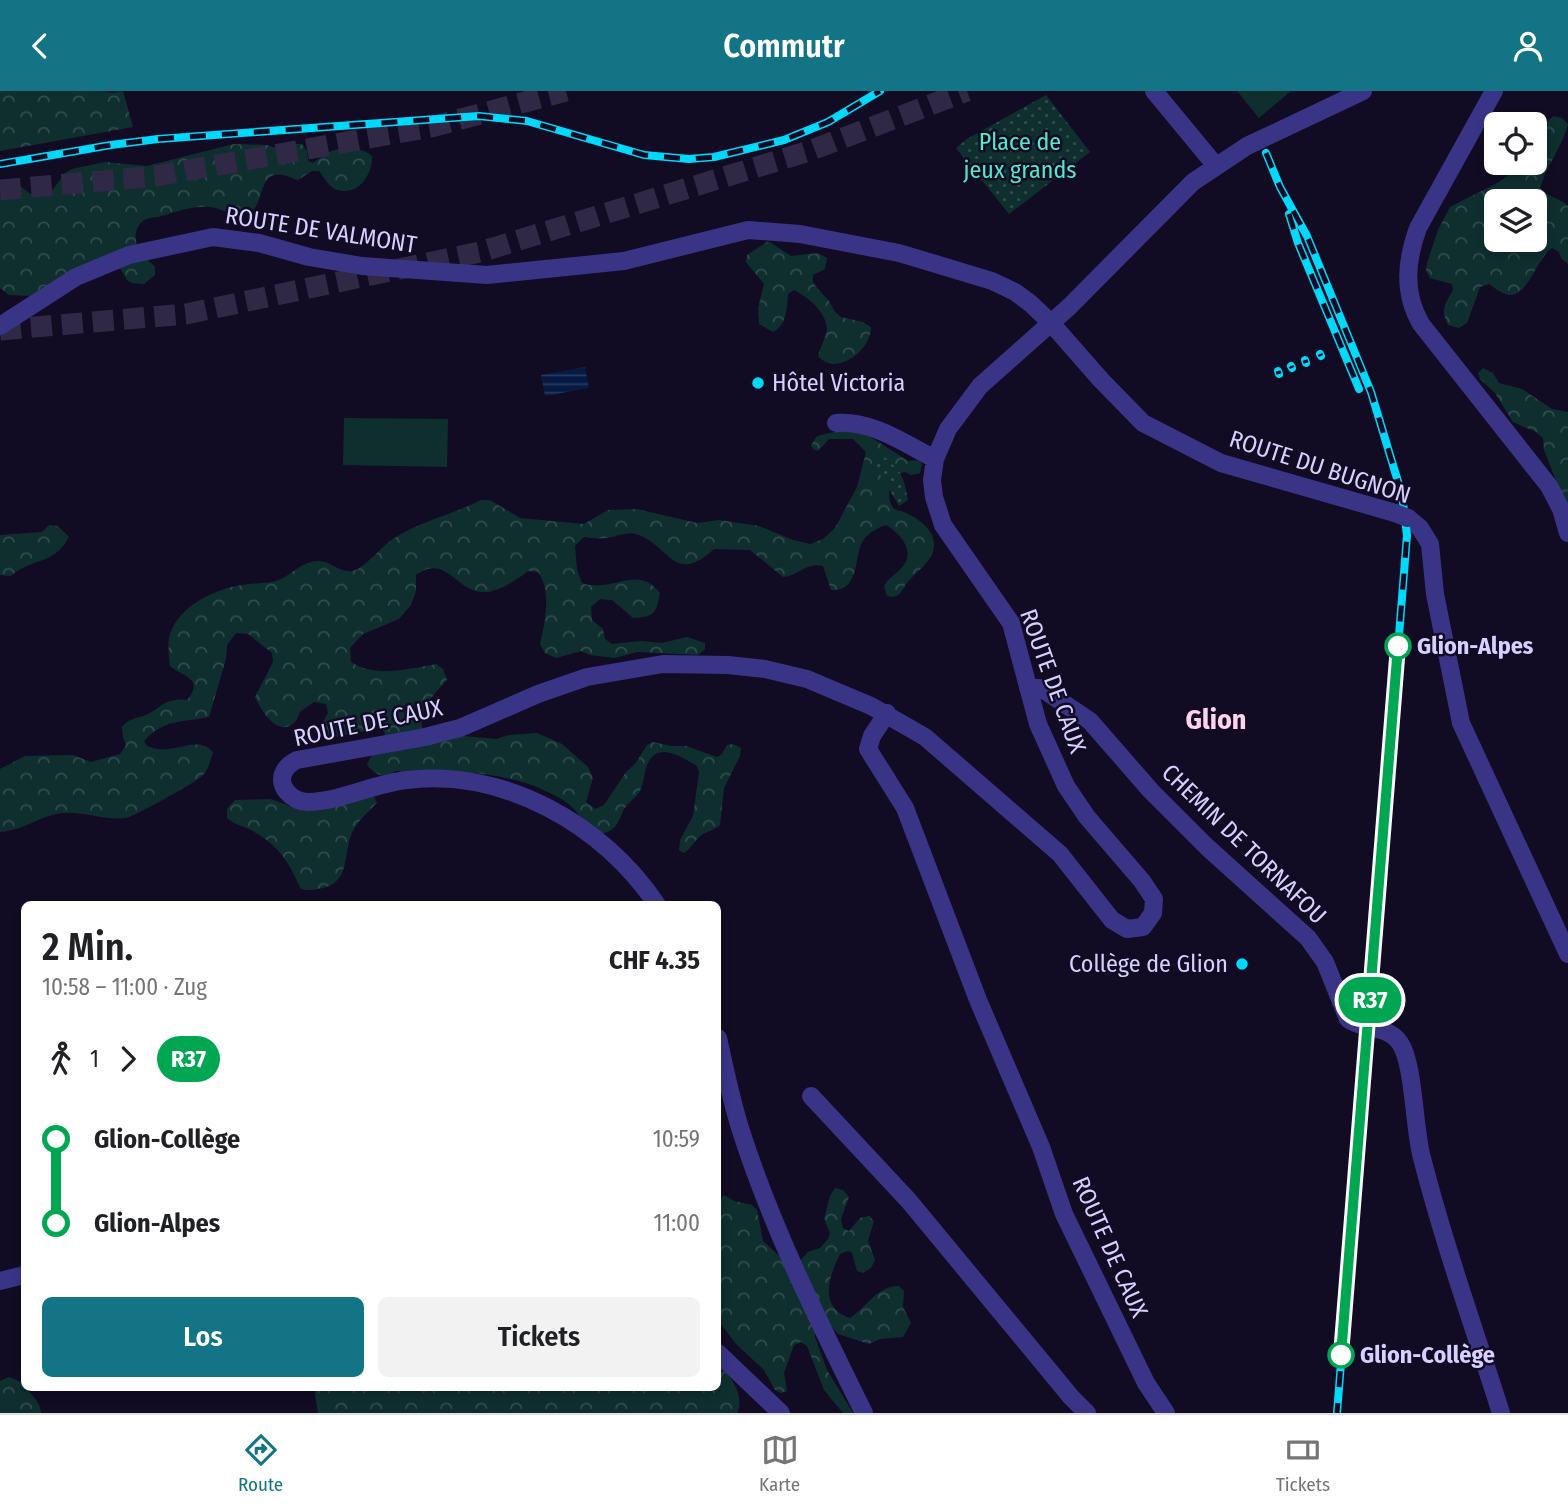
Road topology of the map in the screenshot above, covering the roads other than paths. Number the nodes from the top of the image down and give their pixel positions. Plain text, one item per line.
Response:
1 (1154, 91) edge
2 (1363, 91) edge
3 (1494, 91) edge
4 (1216, 166) junction
5 (1051, 323) junction
6 (0, 326) edge
7 (836, 423) dead end
8 (935, 459) junction
9 (1568, 533) edge
10 (1028, 688) junction
11 (887, 713) junction
12 (654, 901) edge
13 (1568, 954) edge
14 (721, 1050) edge
15 (811, 1096) dead end
16 (21, 1276) edge
17 (0, 1281) edge
18 (721, 1356) edge
19 (781, 1413) edge
20 (864, 1413) edge
21 (1087, 1413) edge
22 (1166, 1413) edge
23 (1501, 1413) edge

1 - 4 street
2 - 4 street, ROUTE DE CAUX
3 - 9 street
4 - 5 street, ROUTE DE CAUX
5 - 6 street, ROUTE DE VALMONT
5 - 8 street, ROUTE DE CAUX
5 - 13 street, ROUTE DU BUGNON, bridge
7 - 8 street
8 - 10 street, ROUTE DE CAUX
10 - 11 street, ROUTE DE CAUX
10 - 23 street, CHEMIN DE TORNAFOU
11 - 12 street, ROUTE DE CAUX
11 - 22 street, ROUTE DE CAUX
14 - 20 street
15 - 21 street
16 - 17 street
18 - 19 street

